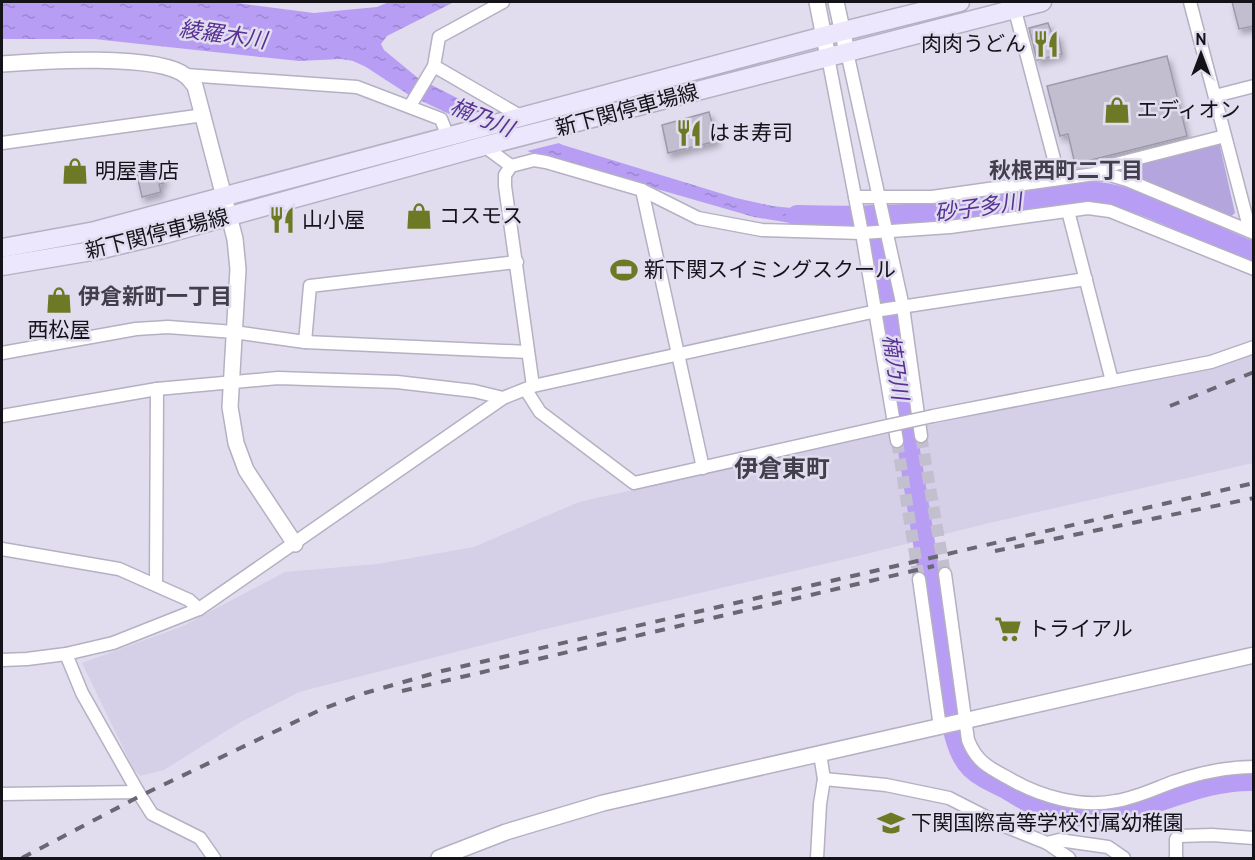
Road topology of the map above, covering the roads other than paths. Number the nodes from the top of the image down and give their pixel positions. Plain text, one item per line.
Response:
1 (503, 2) edge
2 (817, 2) edge
3 (836, 2) edge
4 (960, 2) edge
5 (1042, 2) edge
6 (1190, 2) edge
7 (1013, 5) edge
8 (842, 32) junction
9 (824, 36) junction
10 (847, 52) junction
11 (828, 57) junction
12 (2, 64) edge
13 (432, 69) junction
14 (186, 75) junction
15 (1254, 86) edge
16 (1215, 96) junction
17 (411, 104) junction
18 (204, 115) junction
19 (520, 118) junction
20 (1225, 136) junction
21 (448, 137) junction
22 (2, 143) edge
23 (488, 146) junction
24 (511, 166) junction
25 (1095, 174) junction
26 (1059, 178) junction
27 (642, 190) junction
28 (225, 198) junction
29 (880, 198) junction
30 (856, 199) junction
31 (1068, 211) junction
32 (230, 216) junction
33 (885, 230) junction
34 (863, 231) junction
35 (1252, 232) edge
36 (2, 248) edge
37 (516, 262) junction
38 (2, 266) edge
39 (1254, 269) edge
40 (1086, 279) junction
41 (899, 308) junction
42 (878, 311) junction
43 (234, 332) junction
44 (305, 342) junction
45 (1254, 346) edge
46 (528, 352) junction
47 (2, 353) edge
48 (677, 354) junction
49 (230, 381) junction
50 (1112, 381) junction
51 (530, 388) junction
52 (157, 389) junction
53 (503, 398) junction
54 (2, 416) edge
55 (921, 436) tunnel mouth
56 (897, 441) tunnel mouth
57 (703, 468) junction
58 (295, 544) junction
59 (2, 549) edge
60 (945, 574) tunnel mouth
61 (919, 579) tunnel mouth
62 (156, 585) junction
63 (199, 609) junction
64 (66, 654) junction
65 (1254, 655) edge
66 (2, 660) edge
67 (966, 722) junction
68 (940, 727) junction
69 (820, 754) junction
70 (1254, 767) edge
71 (824, 779) junction
72 (138, 792) junction
73 (2, 794) edge
74 (1254, 838) edge
75 (1047, 843) junction
76 (214, 858) edge
77 (439, 858) edge
78 (817, 858) edge
79 (1069, 858) edge
80 (1124, 858) edge
81 (1176, 858) edge

1 - 13 street
2 - 9 street
3 - 8 street
4 - 8 main road, 新下関停車場線
5 - 7 main road, 新下関停車場線
6 - 16 street
7 - 10 main road, 新下関停車場線
7 - 26 street
8 - 9 main road, 新下関停車場線
8 - 10 street
9 - 11 street
9 - 19 main road, 新下関停車場線
10 - 11 main road, 新下関停車場線
10 - 29 street
11 - 23 main road, 新下関停車場線
11 - 30 street
12 - 14 street
13 - 17 street
13 - 19 street
14 - 17 street
14 - 18 street
15 - 16 street
16 - 20 street
17 - 21 street
18 - 22 street
18 - 28 street
19 - 21 main road, 新下関停車場線
20 - 25 street
20 - 35 street
21 - 28 main road, 新下関停車場線
23 - 24 street
23 - 32 main road, 新下関停車場線
24 - 27 street
24 - 37 street
25 - 26 street
25 - 35 street
26 - 29 street
27 - 34 street
27 - 48 street
28 - 32 street
28 - 36 main road, 新下関停車場線
29 - 30 street
29 - 33 street
30 - 34 street
31 - 33 street
31 - 39 street
31 - 40 street
32 - 38 main road, 新下関停車場線
32 - 43 street
33 - 34 street
33 - 41 street
34 - 42 street
37 - 44 street
37 - 46 street
40 - 41 street
40 - 50 street
41 - 42 street
41 - 55 street
42 - 48 street
42 - 56 street
43 - 44 street
43 - 47 street
43 - 49 street
44 - 46 street
45 - 50 street
46 - 51 street
48 - 51 street
48 - 57 street
49 - 52 street
49 - 53 street
49 - 58 street
50 - 57 street, bridge
51 - 53 street
51 - 57 street
52 - 54 street
52 - 62 street
53 - 58 street
58 - 63 street
59 - 62 street
60 - 67 street
61 - 68 street
62 - 63 street
63 - 64 street
64 - 66 street
64 - 72 street
65 - 67 street
67 - 68 street
67 - 70 street
68 - 69 street
69 - 71 street
69 - 77 street
71 - 75 street
71 - 78 street
72 - 73 street
72 - 76 street
74 - 81 street
75 - 79 street
75 - 80 street

